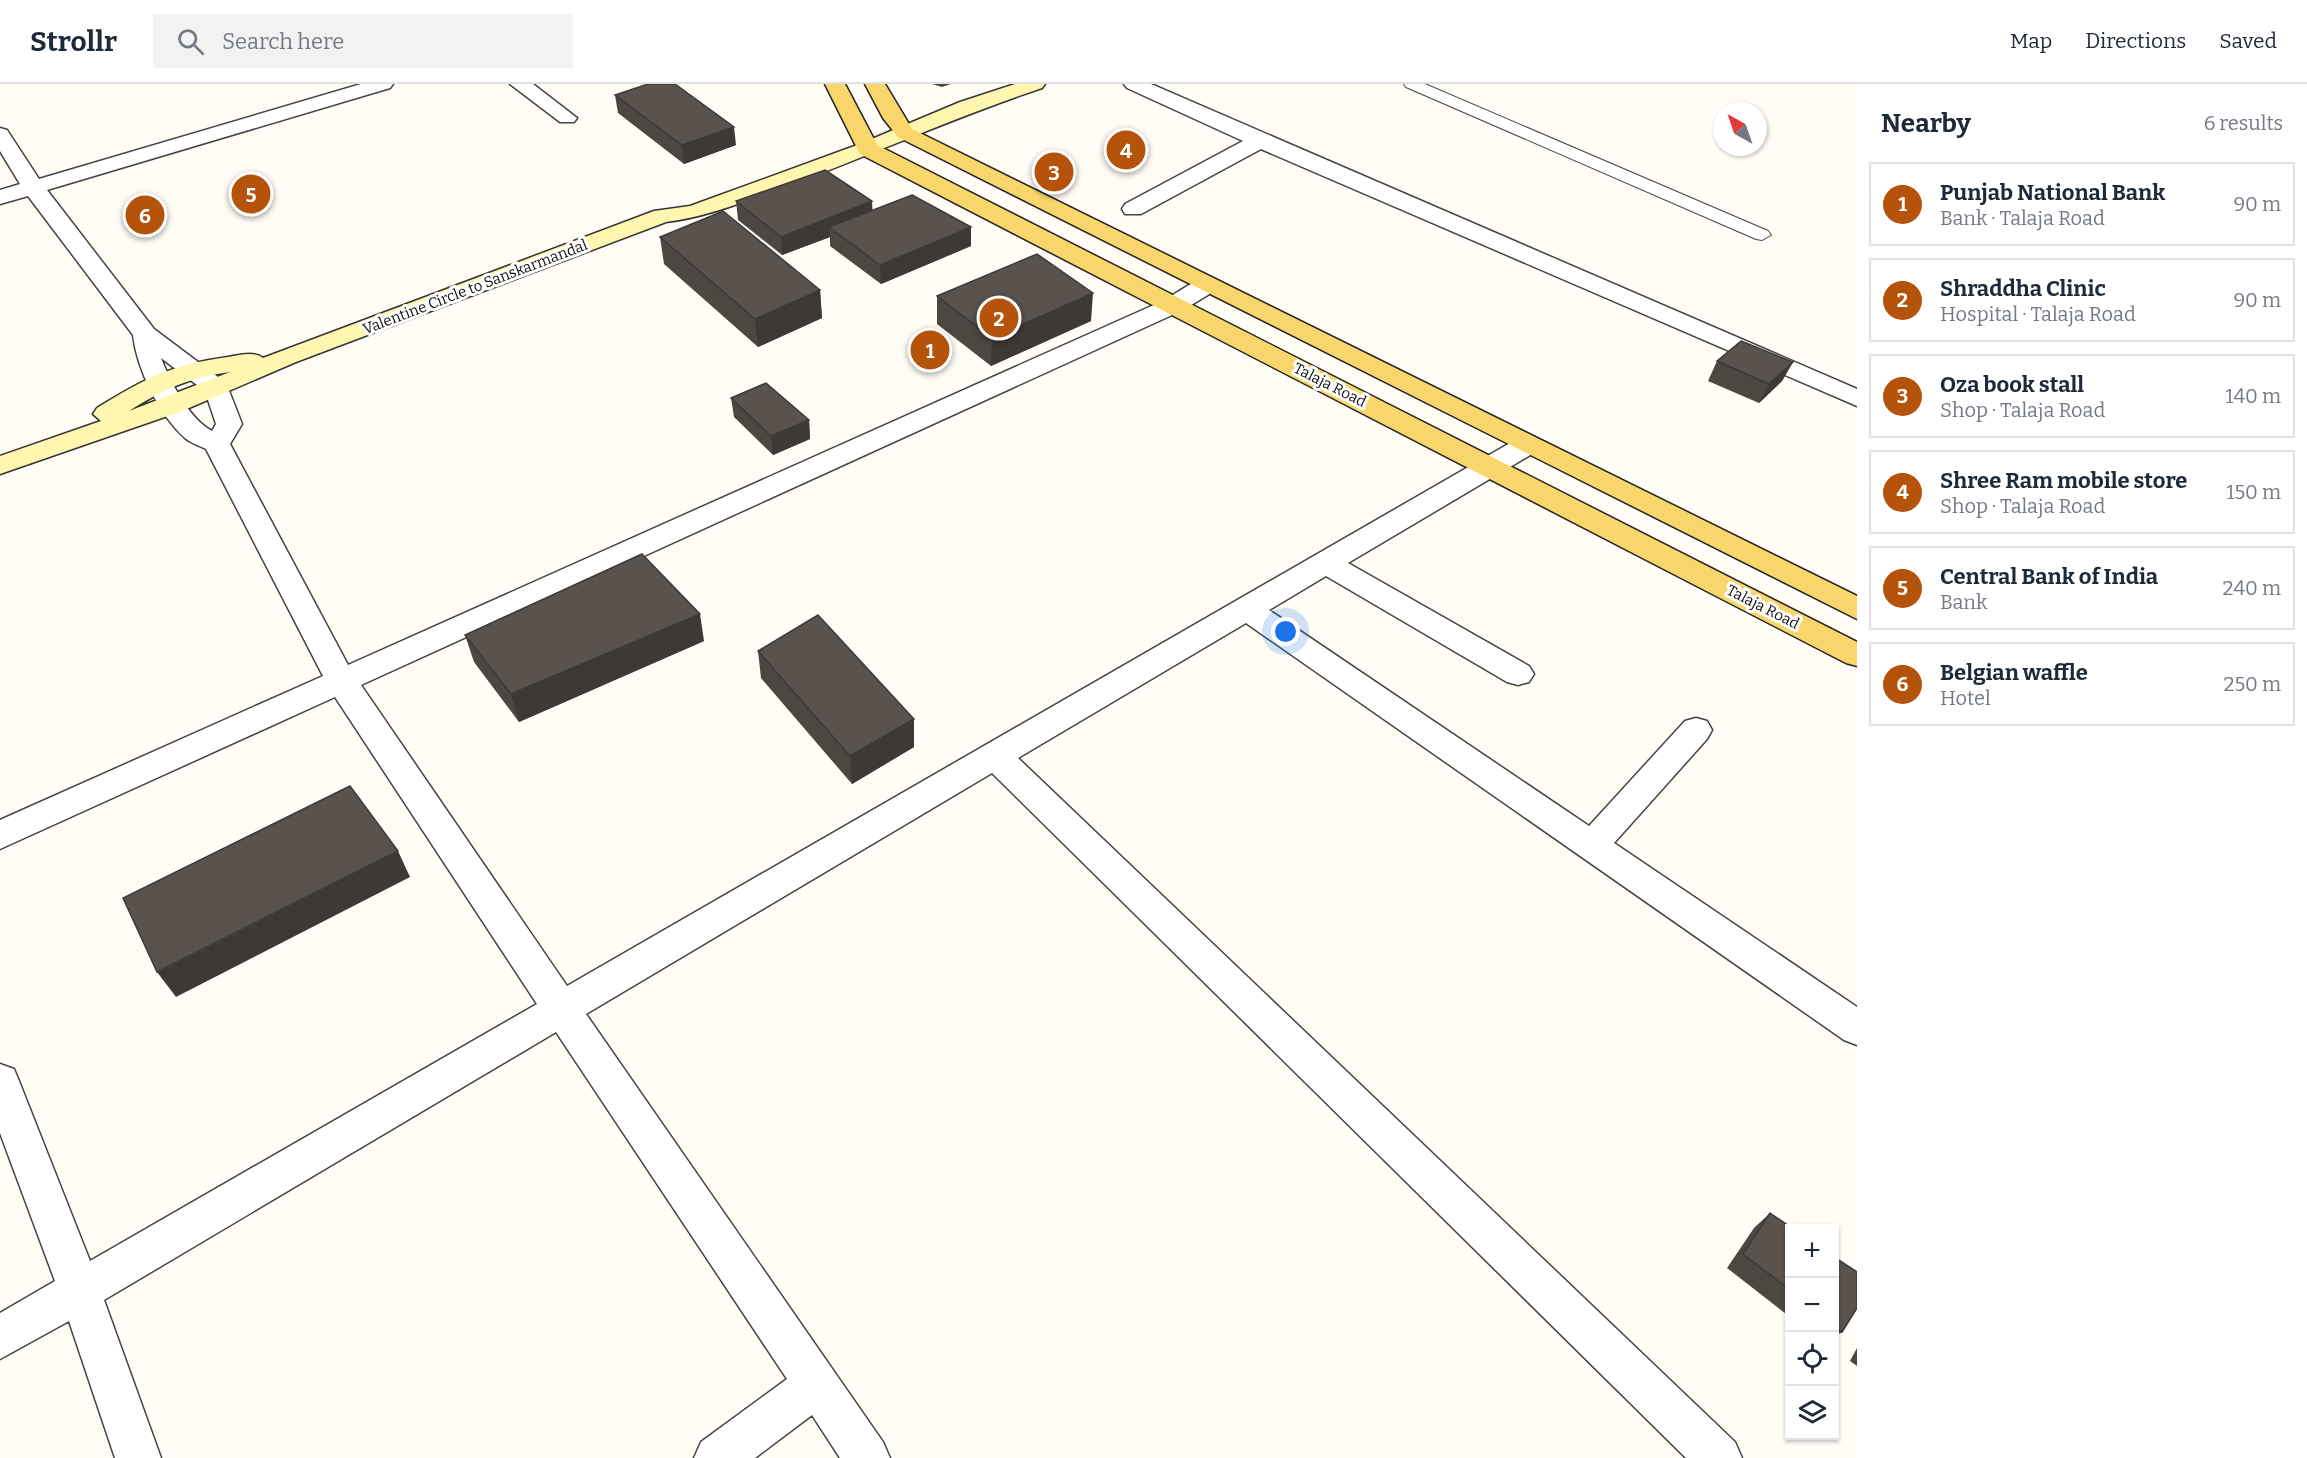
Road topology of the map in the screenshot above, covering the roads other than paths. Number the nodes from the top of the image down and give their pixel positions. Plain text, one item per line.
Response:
1 (383, 84) edge
2 (520, 84) edge
3 (835, 84) edge
4 (875, 84) edge
5 (987, 84) edge
6 (1035, 84) edge
7 (1134, 84) edge
8 (1412, 84) edge
9 (567, 118) dead end
10 (899, 124) junction
11 (0, 134) edge
12 (854, 138) junction
13 (1260, 141) junction
14 (816, 146) dead end
15 (33, 187) junction
16 (0, 197) edge
17 (1133, 209) dead end
18 (662, 216) junction
19 (1762, 235) dead end
20 (1208, 285) junction
21 (1174, 305) junction
22 (145, 334) junction
23 (287, 357) junction
24 (195, 369) junction
25 (158, 382) junction
26 (218, 388) junction
27 (1857, 398) edge
28 (173, 405) junction
29 (217, 444) junction
30 (58, 445) junction
31 (1527, 445) junction
32 (0, 465) edge
33 (1488, 466) junction
34 (1324, 562) junction
35 (1245, 608) junction
36 (1857, 609) edge
37 (1857, 655) edge
38 (1518, 674) dead end
39 (341, 680) junction
40 (1696, 730) dead end
41 (994, 755) junction
42 (0, 835) edge
43 (1591, 846) junction
44 (562, 1008) junction
45 (1857, 1028) edge
46 (0, 1081) edge
47 (80, 1291) junction
48 (0, 1337) edge
49 (817, 1384) junction
50 (138, 1458) edge
51 (717, 1458) edge
52 (867, 1458) edge
53 (1719, 1458) edge

1 - 15 street
2 - 9 street
3 - 12 main road
4 - 10 main road
5 - 10 main road, Valentine Circle to Sanskarmandal
6 - 10 main road, Valentine Circle to Sanskarmandal
7 - 13 street
8 - 19 lane
10 - 12 main road, Valentine Circle to Sanskarmandal
10 - 20 main road, Talaja Road
11 - 15 street
12 - 18 main road, Valentine Circle to Sanskarmandal
12 - 21 main road, Talaja Road
13 - 17 street
13 - 27 street
14 - 18 main road, Valentine Circle to Sanskarmandal
15 - 16 street
15 - 22 street
18 - 23 main road, Valentine Circle to Sanskarmandal
20 - 21 street
20 - 31 main road, Talaja Road
21 - 33 main road, Talaja Road
21 - 39 street
22 - 24 street
22 - 25 street
23 - 24 main road, Valentine Circle to Sanskarmandal
23 - 26 main road, Valentine Circle to Sanskarmandal
24 - 25 main road, Valentine Circle to Sanskarmandal
24 - 26 street
25 - 28 street
25 - 30 main road, Valentine Circle to Sanskarmandal
26 - 28 main road, Valentine Circle to Sanskarmandal
26 - 29 street
28 - 29 street
28 - 30 main road, Valentine Circle to Sanskarmandal
29 - 39 street
30 - 32 main road, Valentine Circle to Sanskarmandal
31 - 33 street
31 - 36 main road, Talaja Road
33 - 34 street
33 - 37 main road, Talaja Road
34 - 35 street
34 - 38 street
35 - 41 street
35 - 43 street
39 - 42 street
39 - 44 street
40 - 43 street
41 - 44 street
41 - 53 street
43 - 45 street
44 - 47 street
44 - 49 street
46 - 47 street
47 - 48 street
47 - 50 street
49 - 51 street
49 - 52 street

